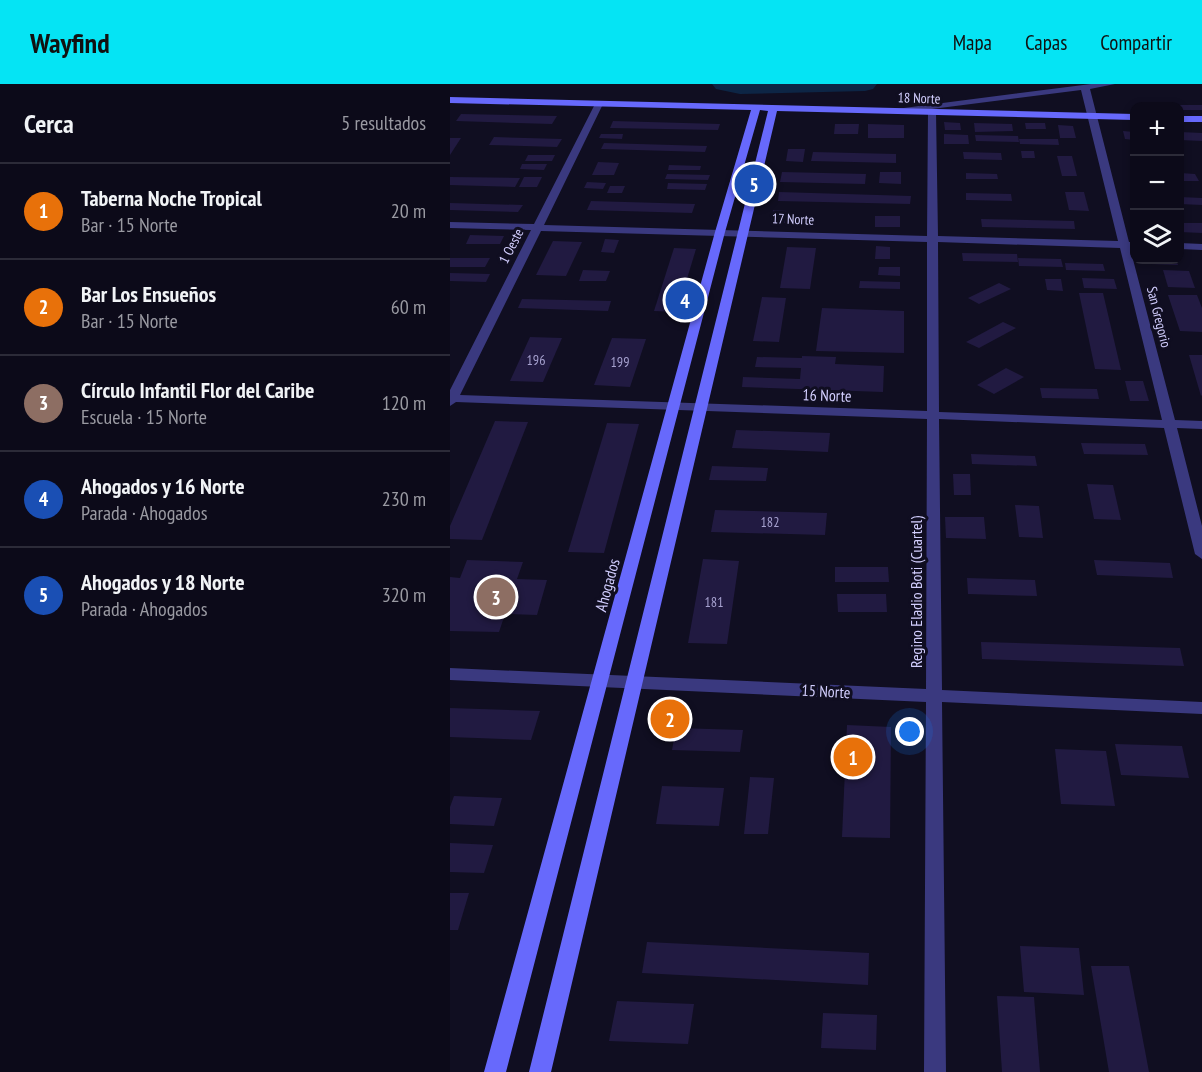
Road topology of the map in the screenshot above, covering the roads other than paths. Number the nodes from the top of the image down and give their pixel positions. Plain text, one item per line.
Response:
1 (1111, 84) edge
2 (1085, 88) junction
3 (450, 100) edge
4 (599, 104) junction
5 (756, 108) junction
6 (773, 108) junction
7 (899, 111) junction
8 (932, 112) junction
9 (1093, 116) junction
10 (1130, 117) edge
11 (1184, 119) edge
12 (1202, 119) edge
13 (450, 225) edge
14 (537, 227) junction
15 (720, 232) junction
16 (742, 233) junction
17 (932, 238) junction
18 (1130, 245) edge
19 (1184, 246) edge
20 (1202, 247) edge
21 (1134, 264) edge
22 (451, 399) edge
23 (675, 406) junction
24 (699, 407) junction
25 (933, 416) junction
26 (1170, 423) junction
27 (1202, 424) edge
28 (1202, 554) edge
29 (450, 674) edge
30 (599, 680) junction
31 (632, 682) junction
32 (934, 696) junction
33 (1202, 708) edge
34 (495, 1072) edge
35 (540, 1072) edge
36 (934, 1072) edge

1 - 2 street
2 - 7 street
2 - 9 street, San Gregorio
3 - 4 main road, 18 Norte
4 - 5 main road, 18 Norte
4 - 14 street, 1 Oeste
5 - 6 main road, 18 Norte
5 - 15 main road, Ahogados
6 - 7 main road, 18 Norte
6 - 16 main road
7 - 8 main road, 18 Norte
8 - 9 main road, 18 Norte
8 - 17 street, Regino Eladio Boti (Cuartel)
9 - 10 main road, 18 Norte
9 - 18 street, San Gregorio
11 - 12 main road
13 - 14 street, 17 Norte
14 - 15 street, 17 Norte
14 - 22 street, 1 Oeste
15 - 16 street, 17 Norte
15 - 23 main road, Ahogados
16 - 17 street, 17 Norte
16 - 24 main road
17 - 18 street, 17 Norte
17 - 25 street, Regino Eladio Boti (Cuartel)
19 - 20 street
21 - 26 street, San Gregorio
22 - 23 street, 16 Norte
23 - 24 street, 16 Norte
23 - 30 main road, Ahogados
24 - 25 street, 16 Norte
24 - 31 main road
25 - 26 street, 16 Norte
25 - 32 street, Regino Eladio Boti (Cuartel)
26 - 27 street, 16 Norte
26 - 28 street, San Gregorio
29 - 30 street, 15 Norte
30 - 31 street, 15 Norte
30 - 34 main road, Ahogados
31 - 32 street, 15 Norte
31 - 35 main road
32 - 33 street, 15 Norte
32 - 36 street, Regino Eladio Boti (Cuartel)

